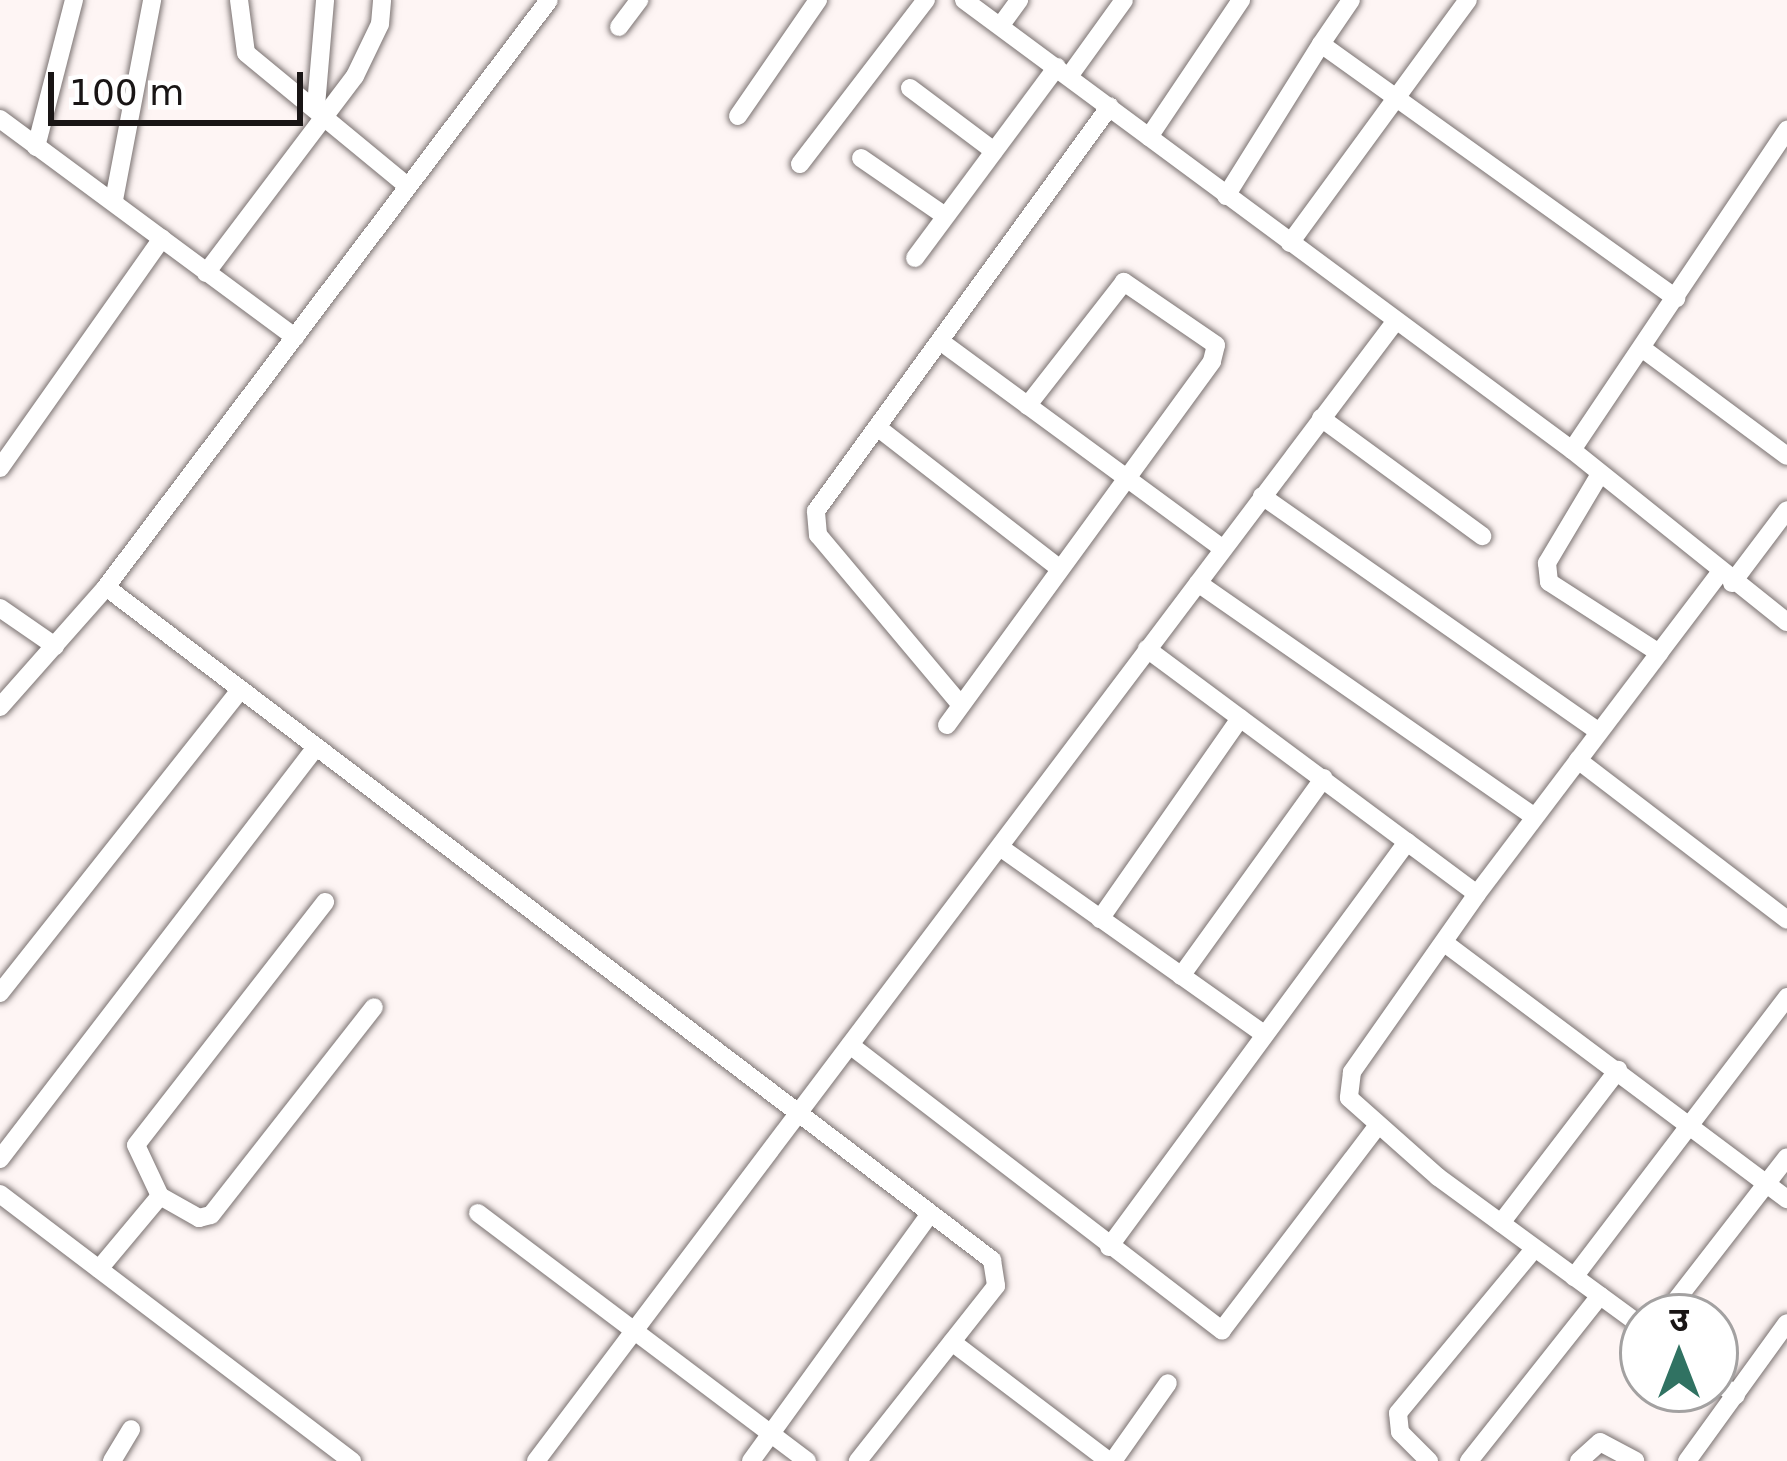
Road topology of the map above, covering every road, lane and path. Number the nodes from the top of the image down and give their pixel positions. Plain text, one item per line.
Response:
1 (74, 0) edge
2 (152, 0) edge
3 (239, 0) edge
4 (325, 0) edge
5 (382, 0) edge
6 (549, 0) edge
7 (639, 0) edge
8 (818, 0) edge
9 (926, 0) edge
10 (964, 0) edge
11 (1019, 0) edge
12 (1124, 0) edge
13 (1240, 0) edge
14 (1351, 0) edge
15 (1468, 0) edge
16 (1001, 25) junction
17 (619, 27) dead end
18 (1321, 44) junction
19 (1064, 71) junction
20 (910, 88) dead end
21 (1396, 97) junction
22 (1110, 106) junction
23 (321, 110) junction
24 (738, 116) dead end
25 (0, 119) edge
26 (1787, 130) edge
27 (1149, 137) junction
28 (36, 147) junction
29 (994, 151) junction
30 (861, 158) dead end
31 (800, 164) dead end
32 (406, 185) junction
33 (1226, 196) junction
34 (113, 200) junction
35 (945, 217) junction
36 (162, 238) junction
37 (1290, 243) junction
38 (915, 258) dead end
39 (206, 273) junction
40 (1676, 298) junction
41 (1395, 322) junction
42 (295, 337) junction
43 (940, 341) junction
44 (1643, 350) junction
45 (1027, 406) junction
46 (1321, 418) junction
47 (877, 427) junction
48 (1572, 450) junction
49 (1787, 456) edge
50 (0, 468) edge
51 (1600, 474) junction
52 (1124, 479) junction
53 (1262, 496) junction
54 (1787, 510) edge
55 (1482, 536) dead end
56 (1222, 549) junction
57 (1060, 568) junction
58 (1726, 578) junction
59 (1198, 583) junction
60 (106, 587) junction
61 (0, 608) edge
62 (1787, 622) edge
63 (55, 646) junction
64 (1147, 649) junction
65 (1659, 652) junction
66 (240, 690) junction
67 (960, 704) junction
68 (0, 707) edge
69 (1240, 718) junction
70 (946, 725) dead end
71 (1599, 732) junction
72 (316, 747) junction
73 (1578, 760) junction
74 (1324, 778) junction
75 (1535, 817) junction
76 (1407, 842) junction
77 (1004, 850) junction
78 (1477, 894) junction
79 (325, 902) dead end
80 (1100, 920) junction
81 (1787, 920) edge
82 (1446, 944) junction
83 (1181, 976) junction
84 (0, 993) edge
85 (1787, 997) edge
86 (374, 1007) dead end
87 (1264, 1034) junction
88 (850, 1045) junction
89 (1618, 1070) junction
90 (796, 1113) junction
91 (1378, 1125) junction
92 (1691, 1125) junction
93 (1787, 1157) edge
94 (0, 1159) edge
95 (1766, 1183) junction
96 (0, 1194) edge
97 (160, 1196) junction
98 (1787, 1199) edge
99 (478, 1213) dead end
100 (930, 1214) junction
101 (1501, 1223) junction
102 (1109, 1247) junction
103 (1535, 1248) junction
104 (99, 1269) junction
105 (1574, 1276) junction
106 (1681, 1293) edge
107 (1600, 1296) junction
108 (1619, 1310) edge
109 (1787, 1323) edge
110 (631, 1335) junction
111 (952, 1342) junction
112 (1168, 1382) dead end
113 (1739, 1391) edge
114 (1723, 1413) edge
115 (131, 1429) dead end
116 (770, 1433) junction
117 (112, 1461) edge
118 (352, 1461) edge
119 (536, 1461) edge
120 (751, 1461) edge
121 (807, 1461) edge
122 (859, 1461) edge
123 (1111, 1461) edge
124 (1429, 1461) edge
125 (1469, 1461) edge
126 (1579, 1461) edge
127 (1635, 1461) edge
128 (1688, 1461) edge

1 - 28 street
2 - 34 street
3 - 23 street
4 - 23 street
5 - 23 street
6 - 32 street
7 - 17 street
8 - 24 street
9 - 31 street
10 - 16 street
11 - 16 street
12 - 19 street
13 - 27 street
14 - 18 street
15 - 21 street
16 - 19 street
18 - 21 street
18 - 33 street
19 - 22 street
19 - 29 street
20 - 29 street
21 - 37 street
21 - 40 street
22 - 27 street
22 - 43 street
23 - 32 street
23 - 39 street
25 - 28 street
26 - 40 street
27 - 33 street
28 - 34 street
29 - 35 street
30 - 35 street
32 - 42 street
33 - 37 street
34 - 36 street
35 - 38 street
36 - 39 street
36 - 50 street
37 - 41 street
39 - 42 street
40 - 44 street
41 - 46 street
41 - 48 street
42 - 60 street
43 - 45 street
43 - 47 street
44 - 48 street
44 - 49 street
45 - 52 street
45 - 52 street
46 - 53 street
46 - 55 street
47 - 57 street
47 - 67 street
48 - 51 street
51 - 58 street
51 - 65 street
52 - 56 street
52 - 57 street
53 - 56 street
53 - 71 street
54 - 58 street
56 - 59 street
57 - 67 street
58 - 62 street
58 - 65 street
59 - 64 street
59 - 75 street
60 - 63 street
60 - 66 street
61 - 63 street
63 - 68 street
64 - 69 street
64 - 77 street
65 - 71 street
66 - 72 street
66 - 84 street
67 - 70 street
69 - 74 street
69 - 80 street
71 - 73 street
72 - 90 street
72 - 94 street
73 - 75 street
73 - 81 street
74 - 76 street
74 - 83 street
75 - 78 street
76 - 78 street
76 - 87 street
77 - 80 street
77 - 88 street
78 - 82 street
79 - 97 street
80 - 83 street
82 - 89 street
82 - 91 street
83 - 87 street
85 - 92 street
86 - 97 street
87 - 102 street
88 - 90 street
88 - 102 street
89 - 92 street
89 - 101 street
90 - 100 street
90 - 110 street
91 - 101 street
91 - 102 street
92 - 95 street
92 - 105 street
93 - 95 street
95 - 98 street
95 - 106 street
96 - 104 street
97 - 104 street
99 - 110 street
100 - 111 street
100 - 116 street
101 - 103 street
103 - 105 street
103 - 124 street
104 - 118 street
105 - 107 street
107 - 108 street
107 - 125 street
109 - 113 street
110 - 116 street
110 - 119 street
111 - 122 street
111 - 123 street
112 - 123 street
114 - 128 street
115 - 117 street
116 - 120 street
116 - 121 street
126 - 127 street

